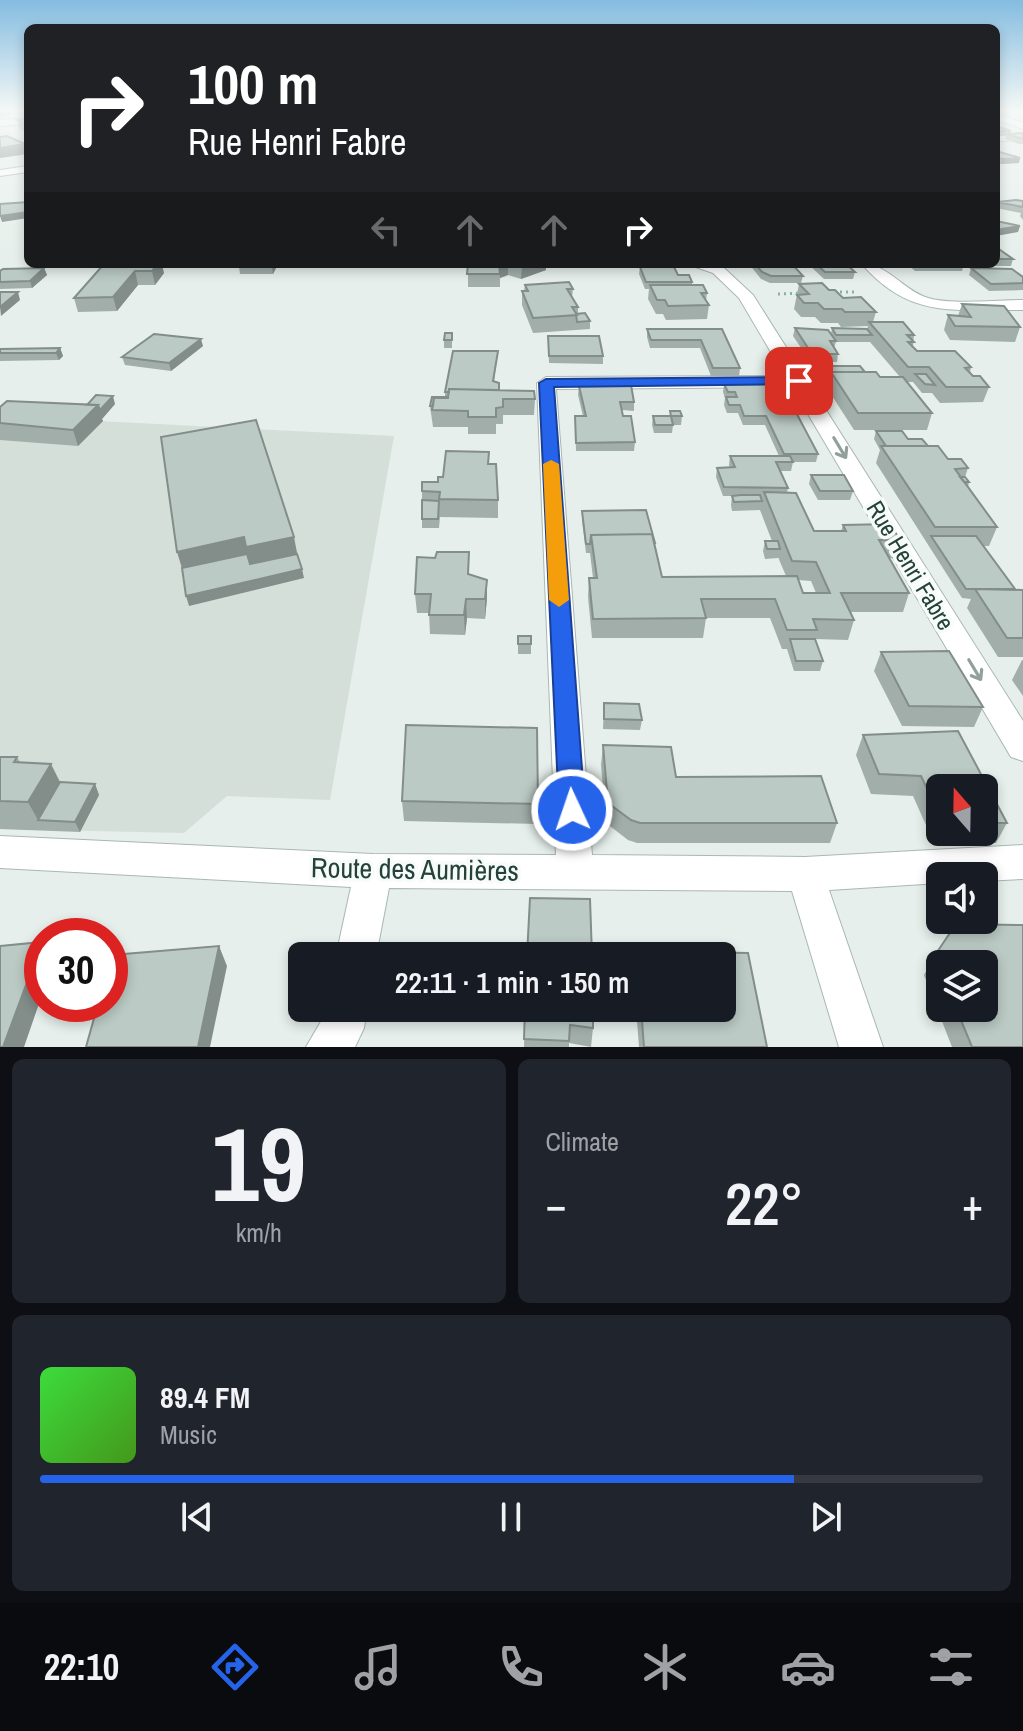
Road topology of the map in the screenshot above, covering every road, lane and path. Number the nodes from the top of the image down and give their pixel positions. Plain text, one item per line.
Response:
1 (24, 170) edge
2 (0, 173) edge
3 (710, 268) edge
4 (874, 268) edge
5 (900, 290) junction
6 (807, 293) edge
7 (822, 293) edge
8 (745, 295) junction
9 (1023, 305) edge
10 (799, 381) junction
11 (1023, 748) edge
12 (0, 852) edge
13 (1023, 862) edge
14 (373, 871) junction
15 (575, 871) junction
16 (805, 874) junction
17 (359, 942) edge
18 (343, 1022) edge
19 (328, 1047) edge
20 (861, 1047) edge

1 - 2 street
3 - 8 street, Rue Henri Fabre
4 - 5 street
5 - 7 path
5 - 9 street
6 - 8 path
8 - 10 street, Rue Henri Fabre
10 -> 11 street, Rue Henri Fabre
10 - 15 street
12 - 14 street, Route des Aumières
13 - 16 street, Route des Aumières
14 - 15 street, Route des Aumières
14 - 17 street
15 - 16 street, Route des Aumières
16 - 20 street
18 - 19 street

